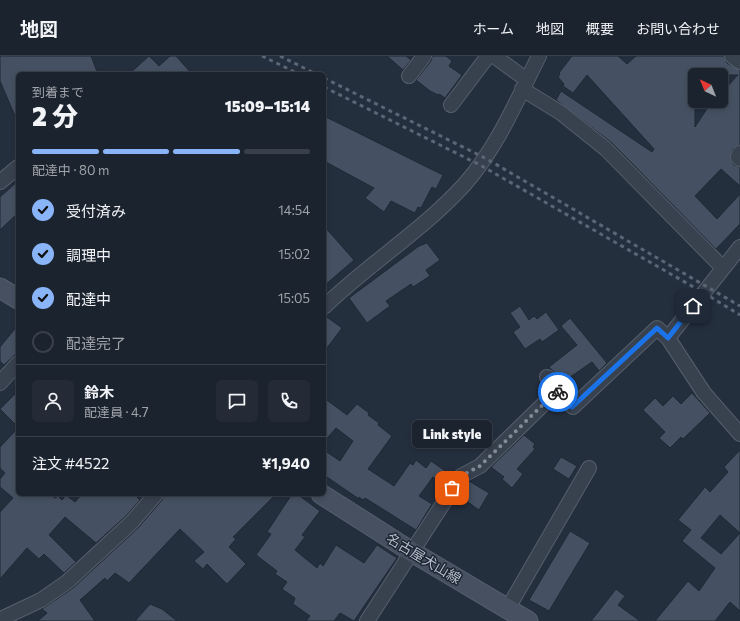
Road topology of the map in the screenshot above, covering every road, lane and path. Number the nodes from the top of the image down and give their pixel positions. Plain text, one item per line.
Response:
1 (424, 56) edge
2 (488, 56) edge
3 (494, 56) edge
4 (539, 56) edge
5 (732, 56) edge
6 (740, 62) edge
7 (409, 76) dead end
8 (525, 85) junction
9 (451, 105) dead end
10 (740, 153) edge
11 (740, 159) edge
12 (16, 169) edge
13 (0, 182) edge
14 (740, 247) edge
15 (723, 268) junction
16 (0, 288) edge
17 (16, 299) edge
18 (326, 306) edge
19 (668, 338) junction
20 (16, 365) edge
21 (547, 377) dead end
22 (0, 383) edge
23 (557, 391) junction
24 (740, 434) edge
25 (589, 468) dead end
26 (154, 496) edge
27 (324, 496) edge
28 (412, 552) junction
29 (508, 608) junction
30 (3, 618) dead end
31 (367, 621) edge
32 (528, 621) edge

1 - 7 street
2 - 9 street
3 - 8 street
4 - 8 street
5 - 6 street
8 - 15 street
8 - 18 street
10 - 11 street
12 - 13 street
14 - 15 street
15 - 19 street
16 - 17 main road
19 - 23 street
19 - 24 street
20 - 22 street
21 - 23 street
23 - 28 street
25 - 29 street
26 - 30 street
27 - 28 main road, 名古屋犬山線
28 - 29 main road, 名古屋犬山線
28 - 31 street
29 - 32 main road, 名古屋犬山線

